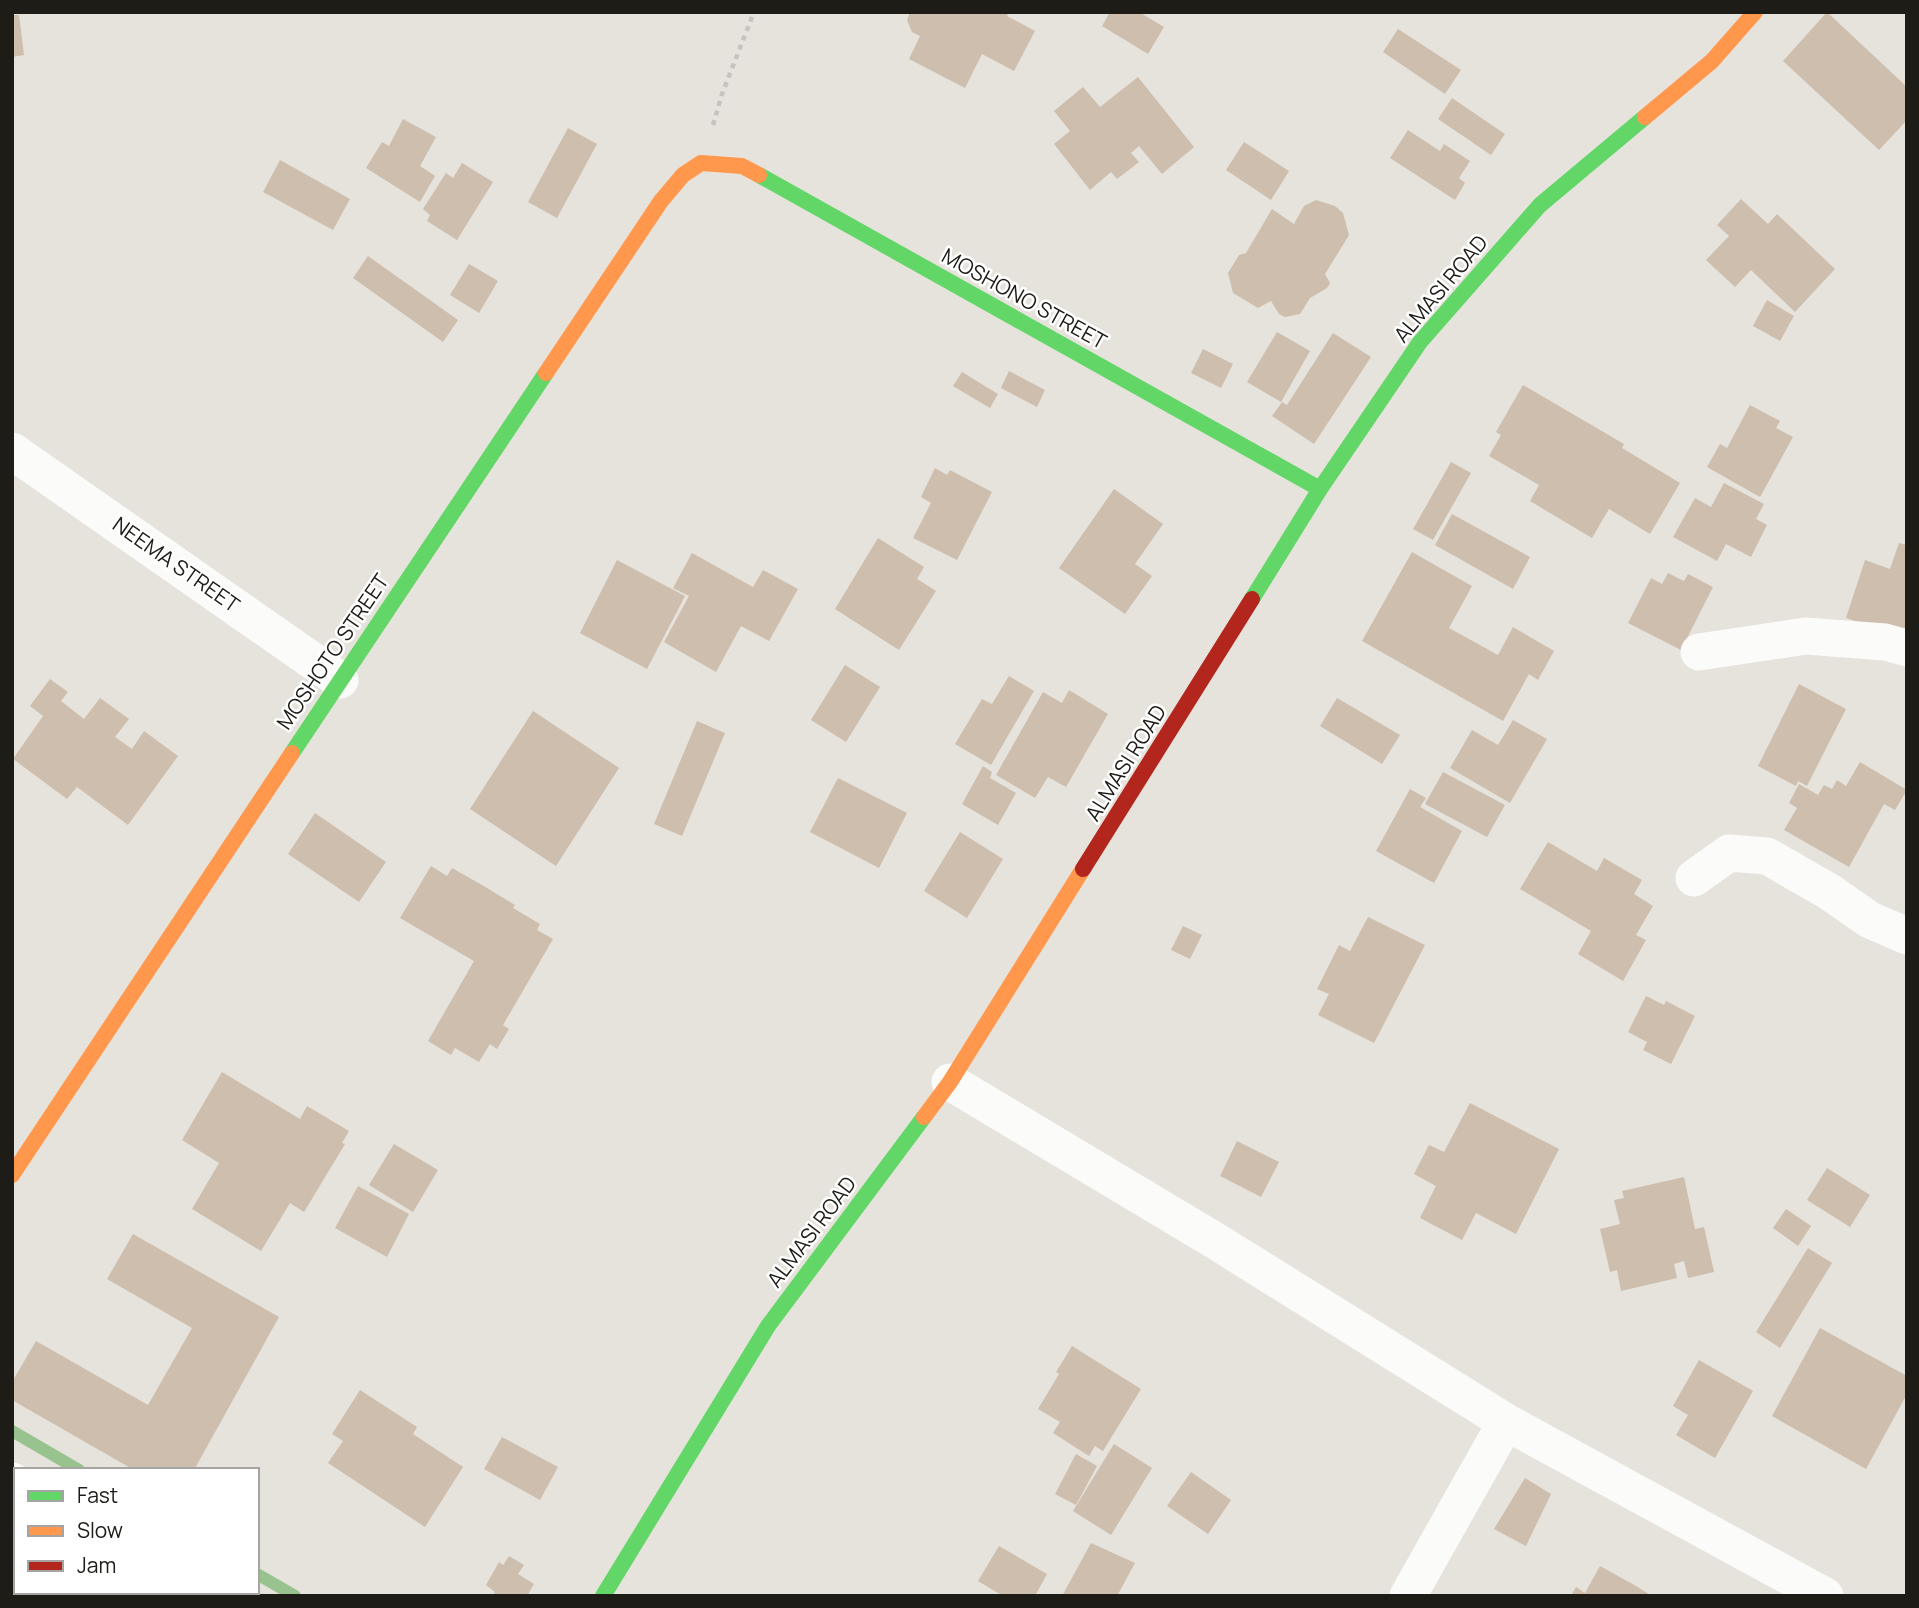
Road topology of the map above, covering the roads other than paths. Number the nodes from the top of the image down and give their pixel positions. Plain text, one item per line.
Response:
1 (1755, 12) edge
2 (701, 163) joint
3 (12, 452) edge
4 (1320, 489) junction
5 (1907, 648) edge
6 (1699, 652) dead end
7 (340, 680) junction
8 (1694, 878) dead end
9 (1907, 936) edge
10 (950, 1082) junction
11 (12, 1175) edge
12 (1506, 1422) junction
13 (603, 1596) edge
14 (1408, 1596) edge
15 (1825, 1596) edge

1 - 4 street, ALMASI ROAD
2 - 4 street, MOSHONO STREET
2 - 7 street, MOSHOTO STREET
3 - 7 street, NEEMA STREET
4 - 10 street, ALMASI ROAD
5 - 6 street
7 - 11 street, MOSHOTO STREET
8 - 9 street
10 - 12 street
10 - 13 street, ALMASI ROAD
12 - 14 street
12 - 15 street

